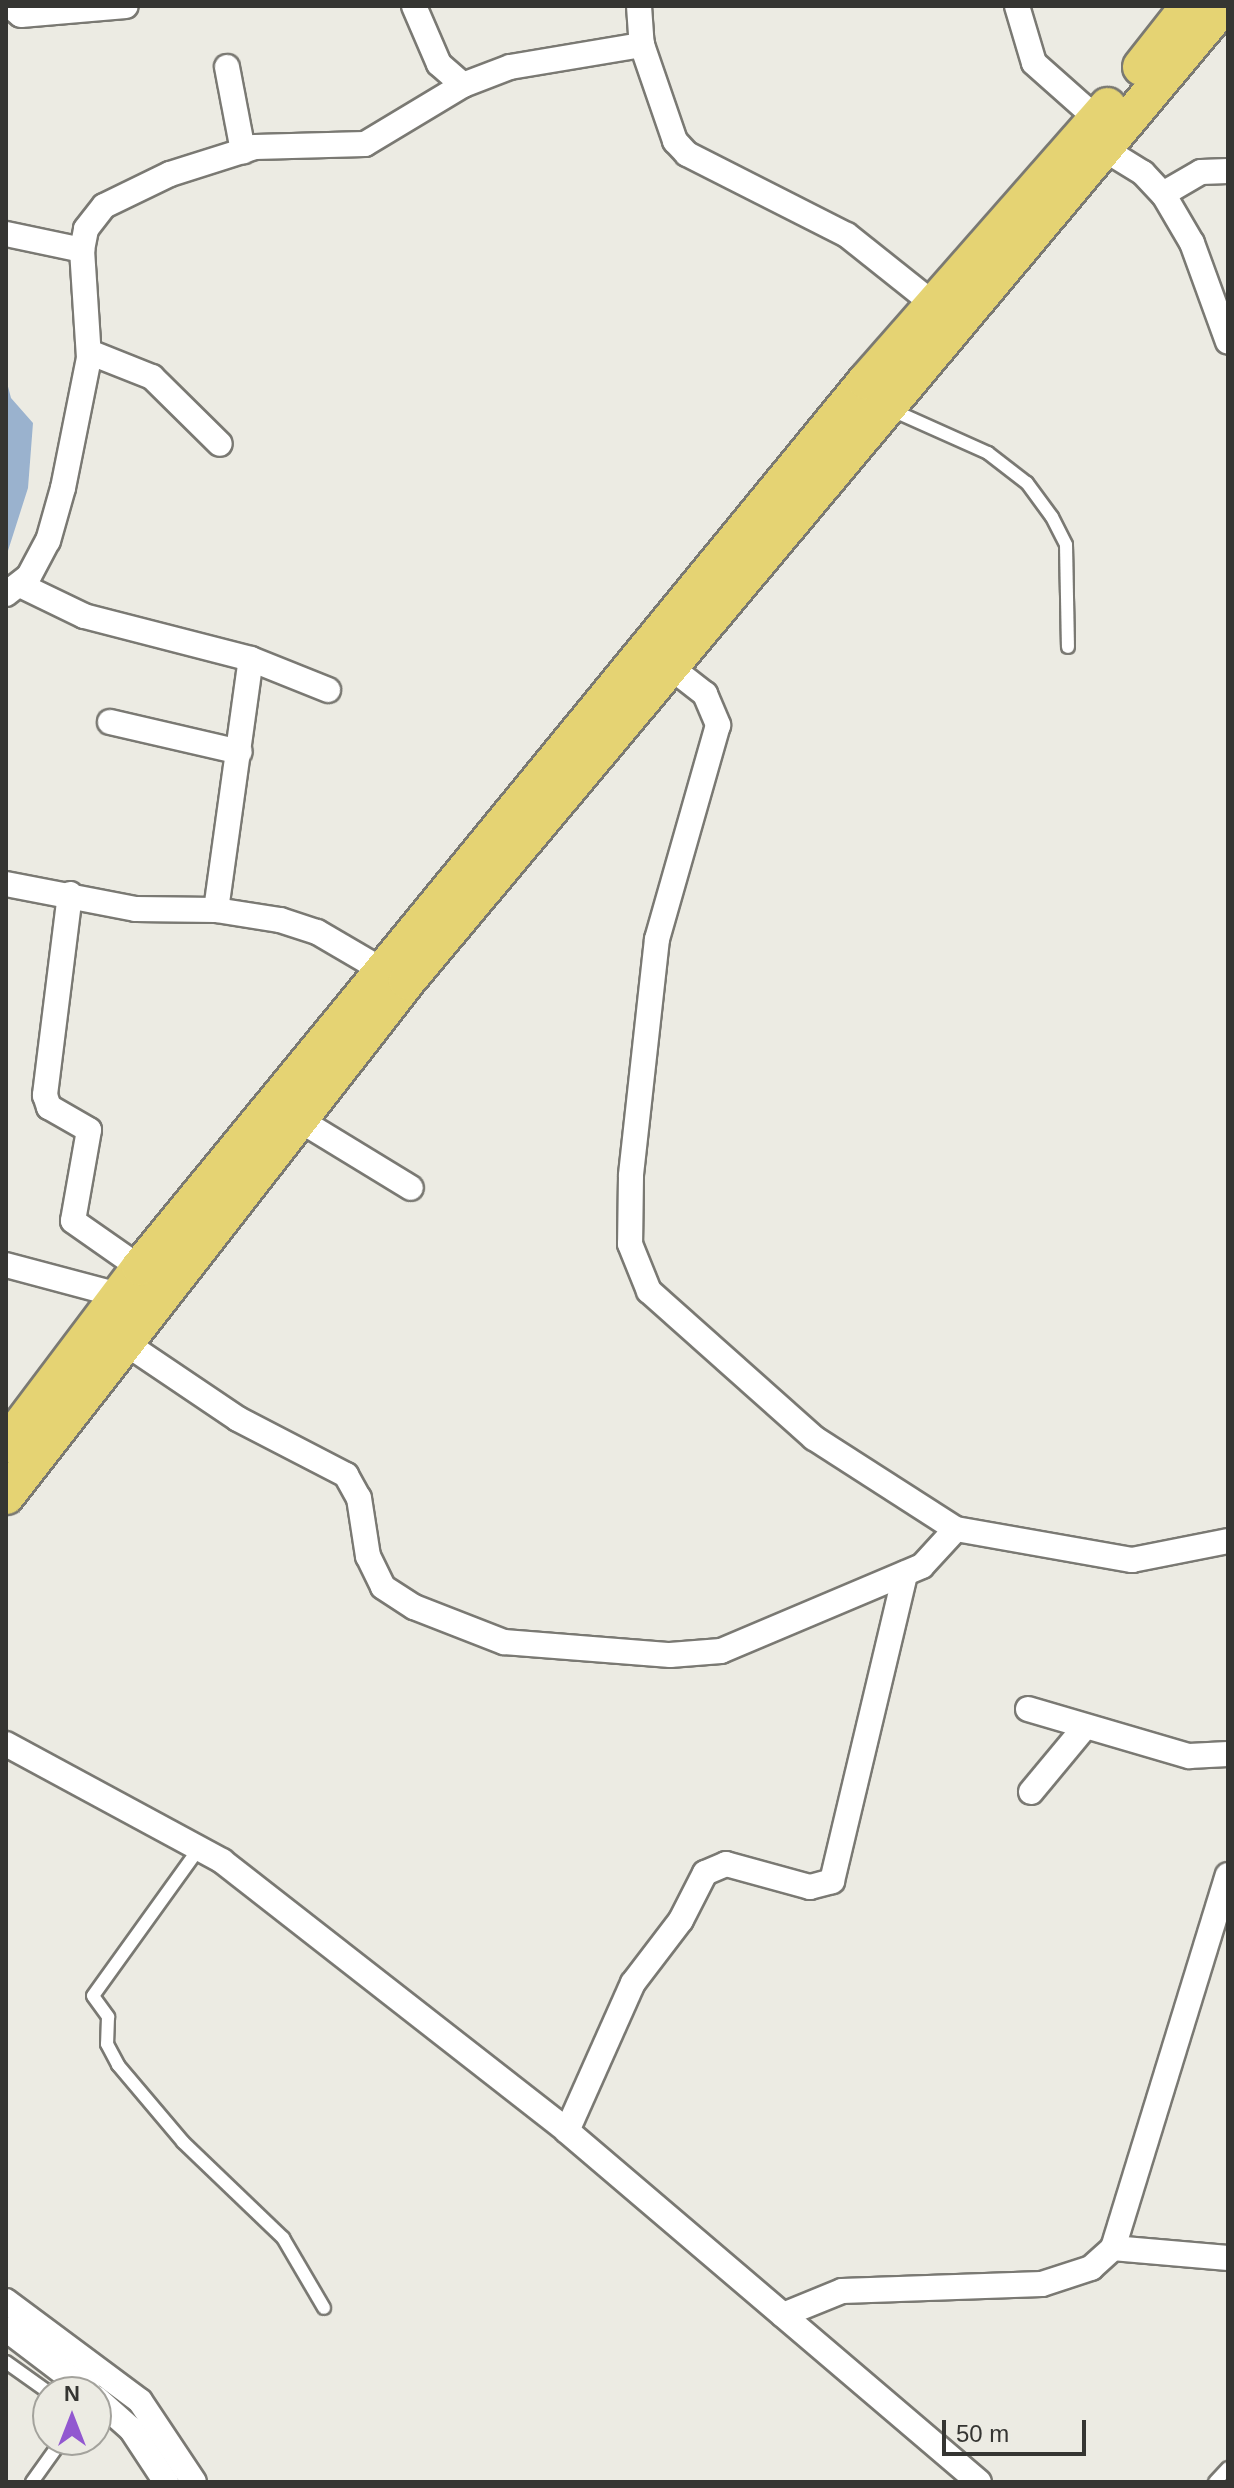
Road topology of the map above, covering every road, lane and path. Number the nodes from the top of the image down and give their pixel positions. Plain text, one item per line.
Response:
1 (10, 6) edge
2 (126, 6) edge
3 (414, 6) edge
4 (639, 6) edge
5 (1017, 6) edge
6 (1189, 6) edge
7 (1223, 6) edge
8 (642, 45) junction
9 (227, 67) dead end
10 (457, 89) junction
11 (1101, 134) junction
12 (243, 151) junction
13 (1228, 171) edge
14 (1163, 194) junction
15 (6, 234) edge
16 (82, 250) junction
17 (945, 314) junction
18 (1228, 342) edge
19 (89, 352) junction
20 (886, 407) junction
21 (220, 444) dead end
22 (792, 496) junction
23 (13, 590) edge
24 (1068, 647) dead end
25 (251, 659) junction
26 (669, 666) junction
27 (328, 690) dead end
28 (110, 722) dead end
29 (240, 752) junction
30 (6, 884) edge
31 (70, 894) junction
32 (216, 910) junction
33 (382, 970) junction
34 (298, 1119) junction
35 (411, 1188) dead end
36 (6, 1265) edge
37 (141, 1283) junction
38 (109, 1332) junction
39 (6, 1445) edge
40 (6, 1496) edge
41 (956, 1529) junction
42 (1228, 1541) edge
43 (905, 1574) junction
44 (1028, 1709) dead end
45 (1085, 1727) junction
46 (6, 1744) edge
47 (1228, 1754) edge
48 (1031, 1792) dead end
49 (200, 1847) junction
50 (1228, 1875) edge
51 (567, 2131) junction
52 (1113, 2248) junction
53 (1228, 2258) edge
54 (6, 2301) edge
55 (324, 2308) dead end
56 (783, 2315) junction
57 (6, 2329) edge
58 (6, 2362) edge
59 (68, 2376) edge
60 (32, 2381) edge
61 (112, 2412) edge
62 (51, 2456) edge
63 (166, 2467) edge
64 (1228, 2468) edge
65 (32, 2482) edge
66 (194, 2482) edge
67 (979, 2482) edge
68 (1215, 2482) edge

1 - 2 street
3 - 10 street
4 - 8 street
5 - 11 street
6 - 11 main road
7 - 11 main road
8 - 10 street
8 - 17 street
9 - 12 street
10 - 12 street
11 - 14 street
11 - 17 main road
12 - 16 street
13 - 14 street
14 - 18 street
15 - 16 street
16 - 19 street
17 - 20 main road
17 - 22 main road
19 - 21 street
19 - 23 street
20 - 22 main road
20 - 24 lane
22 - 26 main road
22 - 33 main road
23 - 25 street
25 - 27 street
25 - 29 street
26 - 34 main road
26 - 41 street
28 - 29 street
29 - 32 street
30 - 31 street
31 - 32 street
31 - 37 street
32 - 33 street
33 - 37 main road
34 - 35 street
34 - 37 main road
36 - 37 street
37 - 38 main road
37 - 38 main road
38 - 39 main road
38 - 40 main road
38 - 43 street
41 - 42 street
41 - 43 street
43 - 51 street
44 - 45 street
45 - 47 street
45 - 48 street
46 - 49 street
49 - 51 street
49 - 55 lane
50 - 52 street
51 - 56 street
52 - 53 street
52 - 56 street
54 - 63 street
56 - 67 street
57 - 59 street
58 - 60 lane
61 - 63 street
62 - 65 lane
63 - 66 street
64 - 68 lane

